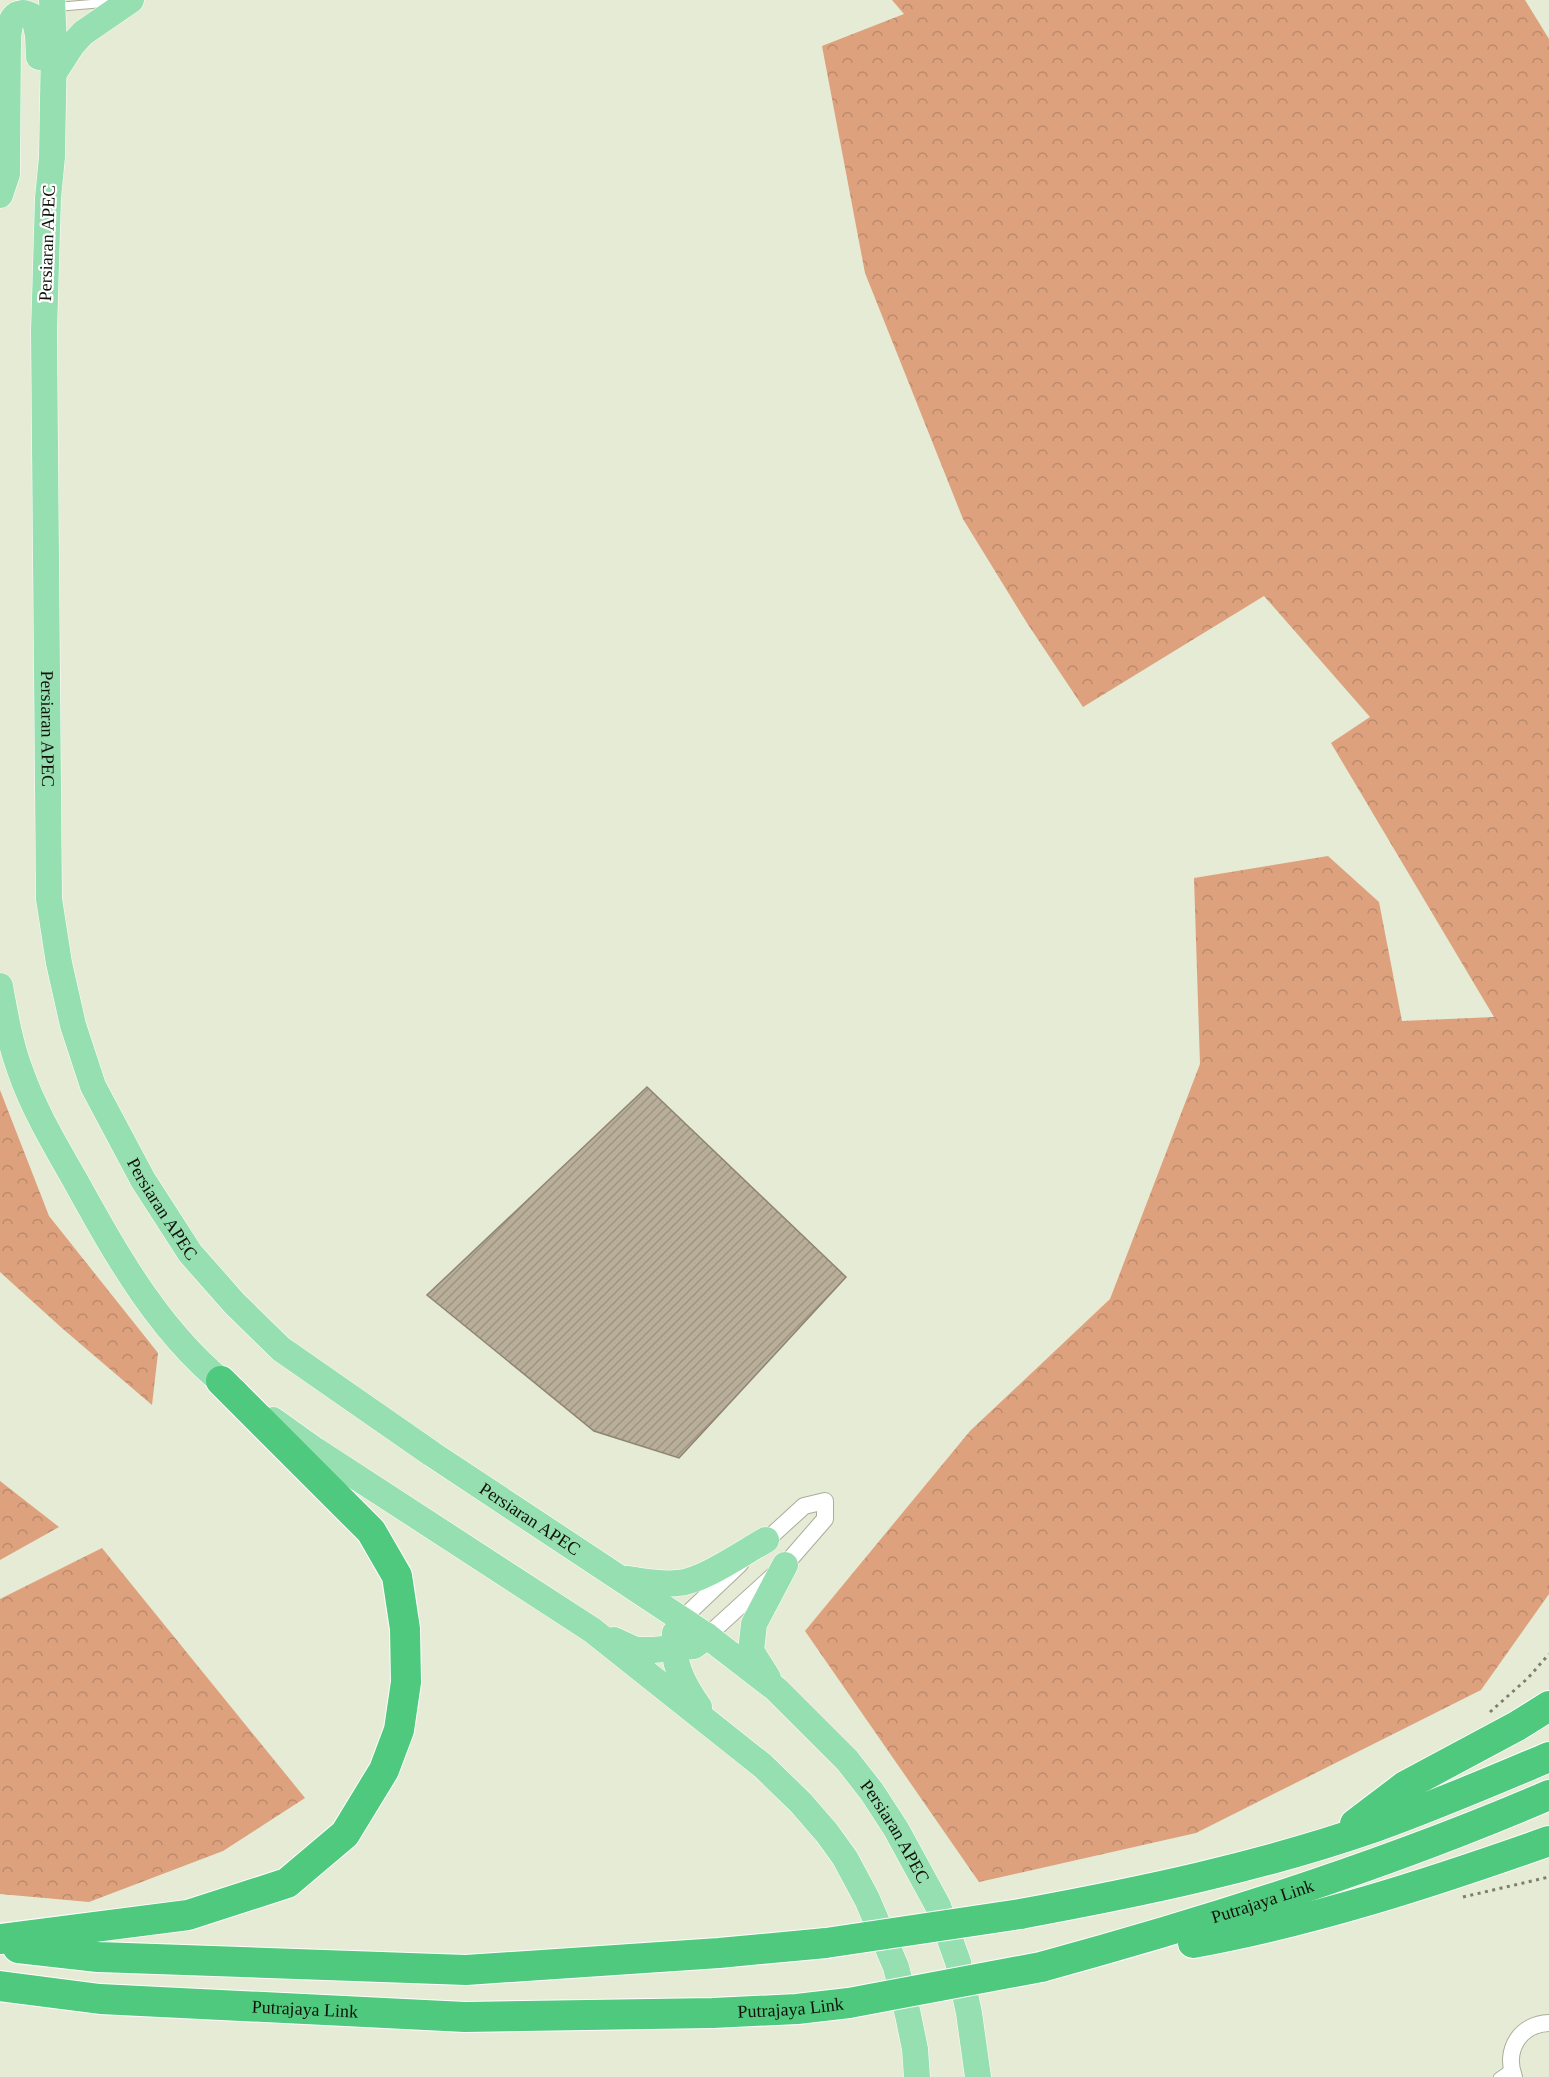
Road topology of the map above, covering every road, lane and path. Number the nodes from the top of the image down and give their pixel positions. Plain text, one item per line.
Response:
1 (132, 0) edge
2 (52, 4) edge
3 (53, 73) junction
4 (0, 195) edge
5 (48, 198) junction
6 (0, 986) edge
7 (221, 1381) junction
8 (766, 1540) junction
9 (785, 1565) junction
10 (620, 1578) junction
11 (682, 1619) junction
12 (592, 1630) junction
13 (707, 1636) junction
14 (675, 1648) junction
15 (776, 1689) junction
16 (1549, 1706) edge
17 (1549, 1719) edge
18 (709, 1722) junction
19 (1549, 1757) edge
20 (1405, 1786) junction
21 (1549, 1795) edge
22 (1336, 1839) junction
23 (1549, 1841) edge
24 (1549, 1850) edge
25 (1474, 1867) junction
26 (0, 1938) edge
27 (0, 1946) edge
28 (1047, 1965) junction
29 (0, 1986) edge
30 (1549, 2023) edge
31 (1508, 2074) edge
32 (916, 2077) edge
33 (978, 2077) edge

1 - 2 lane
1 - 3 main road
2 - 3 main road, Persiaran APEC
3 - 5 main road, Persiaran APEC
4 - 5 main road
5 - 10 main road, Persiaran APEC
6 - 7 main road
7 - 12 main road
7 - 26 highway
8 - 9 street
8 - 10 main road
8 - 11 street
9 - 13 street
9 - 15 main road
10 - 11 main road, Persiaran APEC
11 - 13 main road, Persiaran APEC
11 - 14 main road
12 - 14 main road
12 - 18 main road
13 - 14 main road
13 - 15 main road, Persiaran APEC
14 - 18 main road
15 - 33 main road, Persiaran APEC
16 - 20 highway
17 - 20 highway
18 - 32 main road
19 - 22 highway, Putrajaya Link
20 - 22 highway
21 - 28 highway, Putrajaya Link
22 - 27 highway, Putrajaya Link, bridge
23 - 25 highway
24 - 25 highway
25 - 28 highway
28 - 29 highway, Putrajaya Link, bridge
30 - 31 street

